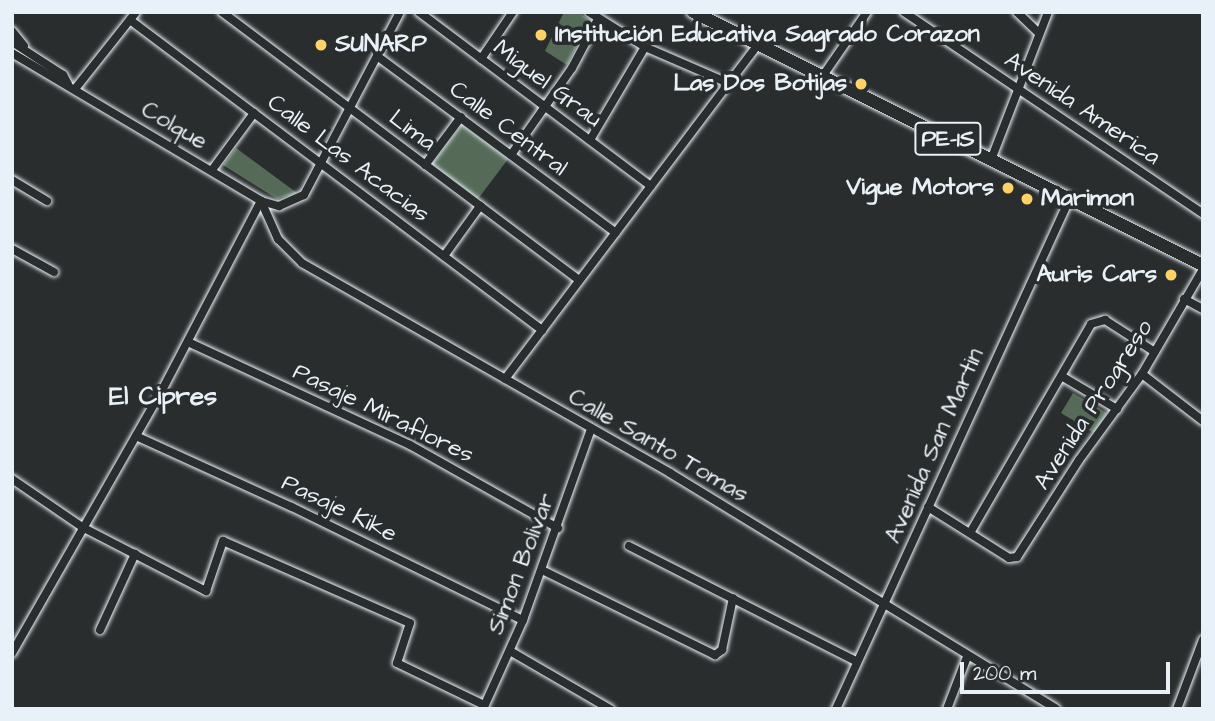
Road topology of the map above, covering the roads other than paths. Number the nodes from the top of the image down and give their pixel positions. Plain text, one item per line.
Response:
1 (222, 12) edge
2 (400, 12) edge
3 (419, 12) edge
4 (513, 12) edge
5 (589, 12) edge
6 (693, 12) edge
7 (867, 12) edge
8 (904, 12) edge
9 (1017, 12) edge
10 (1048, 12) edge
11 (133, 16) edge
12 (598, 19) junction
13 (12, 31) edge
14 (1039, 33) junction
15 (12, 42) edge
16 (757, 46) junction
17 (645, 47) junction
18 (27, 51) junction
19 (12, 53) edge
20 (377, 56) junction
21 (481, 59) junction
22 (822, 77) junction
23 (728, 83) junction
24 (72, 86) junction
25 (1019, 89) junction
26 (546, 107) junction
27 (350, 108) junction
28 (254, 113) junction
29 (461, 117) junction
30 (590, 139) junction
31 (511, 155) junction
32 (991, 160) junction
33 (321, 163) junction
34 (425, 165) junction
35 (212, 170) junction
36 (12, 180) edge
37 (651, 186) junction
38 (1069, 200) junction
39 (47, 201) dead end
40 (261, 201) junction
41 (480, 206) junction
42 (1203, 214) edge
43 (616, 233) junction
44 (12, 249) edge
45 (444, 256) junction
46 (1203, 267) edge
47 (54, 272) dead end
48 (579, 280) junction
49 (1184, 299) junction
50 (1203, 309) edge
51 (542, 330) junction
52 (188, 342) junction
53 (1155, 352) junction
54 (1142, 374) junction
55 (1063, 377) junction
56 (505, 379) junction
57 (1117, 409) junction
58 (1203, 421) edge
59 (591, 429) junction
60 (136, 436) junction
61 (12, 479) edge
62 (928, 507) junction
63 (82, 527) junction
64 (558, 528) junction
65 (970, 533) junction
66 (629, 546) dead end
67 (135, 554) junction
68 (542, 570) junction
69 (733, 598) junction
70 (880, 605) junction
71 (523, 620) junction
72 (100, 630) dead end
73 (1203, 640) edge
74 (510, 651) junction
75 (12, 653) edge
76 (968, 657) junction
77 (856, 661) junction
78 (483, 707) edge
79 (1179, 708) edge
80 (610, 709) edge
81 (836, 709) edge
82 (947, 709) edge
83 (1056, 709) edge

1 - 27 street, Lima
2 - 20 street
3 - 21 street, Miguel Grau
4 - 21 street
5 - 12 street
6 - 16 highway, PE-1S
7 - 22 street
8 - 25 street, Avenida America
9 - 14 street
10 - 14 street
11 - 24 street
11 - 28 street, Calle Las Acacias
12 - 17 street
12 - 26 street
13 - 18 street, Colque
14 - 25 street
15 - 18 street, Colque
16 - 22 highway, PE-1S
16 - 23 street
17 - 23 street
17 - 30 street
18 - 24 street, Colque
19 - 24 street, Colque
20 - 27 street
20 - 29 street, Calle Central
21 - 26 street, Miguel Grau
22 - 32 highway, PE-1S
23 - 37 street
24 - 35 street, Colque
25 - 32 street
25 - 42 street, Avenida America
26 - 30 street, Miguel Grau
26 - 31 street
27 - 33 street
27 - 34 street, Lima
28 - 33 street, Calle Las Acacias
28 - 35 street
29 - 31 street, Calle Central
29 - 34 street
30 - 37 street, Miguel Grau
31 - 43 street, Calle Central
32 - 38 highway, PE-1S
33 - 40 street
33 - 45 street, Calle Las Acacias
34 - 41 street, Lima
35 - 40 street, Colque
36 - 39 street
37 - 43 street
38 - 46 highway, PE-1S
38 - 62 street, Avenida San Martin
40 - 52 street
40 - 56 street, Calle Santo Tomas
41 - 45 street
41 - 48 street, Lima
43 - 48 street
44 - 47 street
45 - 51 street, Calle Las Acacias
46 - 49 street, Avenida Progreso
48 - 51 street
49 - 50 street
49 - 53 street, Avenida Progreso
51 - 56 street
52 - 60 street
52 - 64 street, Pasaje Miraflores
53 - 54 street, Avenida Progreso
53 - 55 street
54 - 57 street, Avenida Progreso
54 - 58 street
55 - 57 street
55 - 65 street
56 - 59 street, Calle Santo Tomas
57 - 65 street, Avenida Progreso
59 - 64 street, Simon Bolivar
59 - 70 street, Calle Santo Tomas
60 - 63 street
60 - 71 street, Pasaje Kike
61 - 63 street
62 - 65 street
62 - 70 street, Avenida San Martin
63 - 67 street
63 - 75 street
64 - 68 street, Simon Bolivar
66 - 69 street
67 - 72 street
67 - 78 street
68 - 69 street
68 - 71 street, Simon Bolivar
69 - 77 street
70 - 76 street, Calle Santo Tomas
70 - 77 street, Avenida San Martin
71 - 74 street, Simon Bolivar
73 - 79 street
74 - 78 street, Simon Bolivar
74 - 80 street
76 - 82 street
76 - 83 street, Calle Santo Tomas
77 - 81 street, Avenida San Martin

